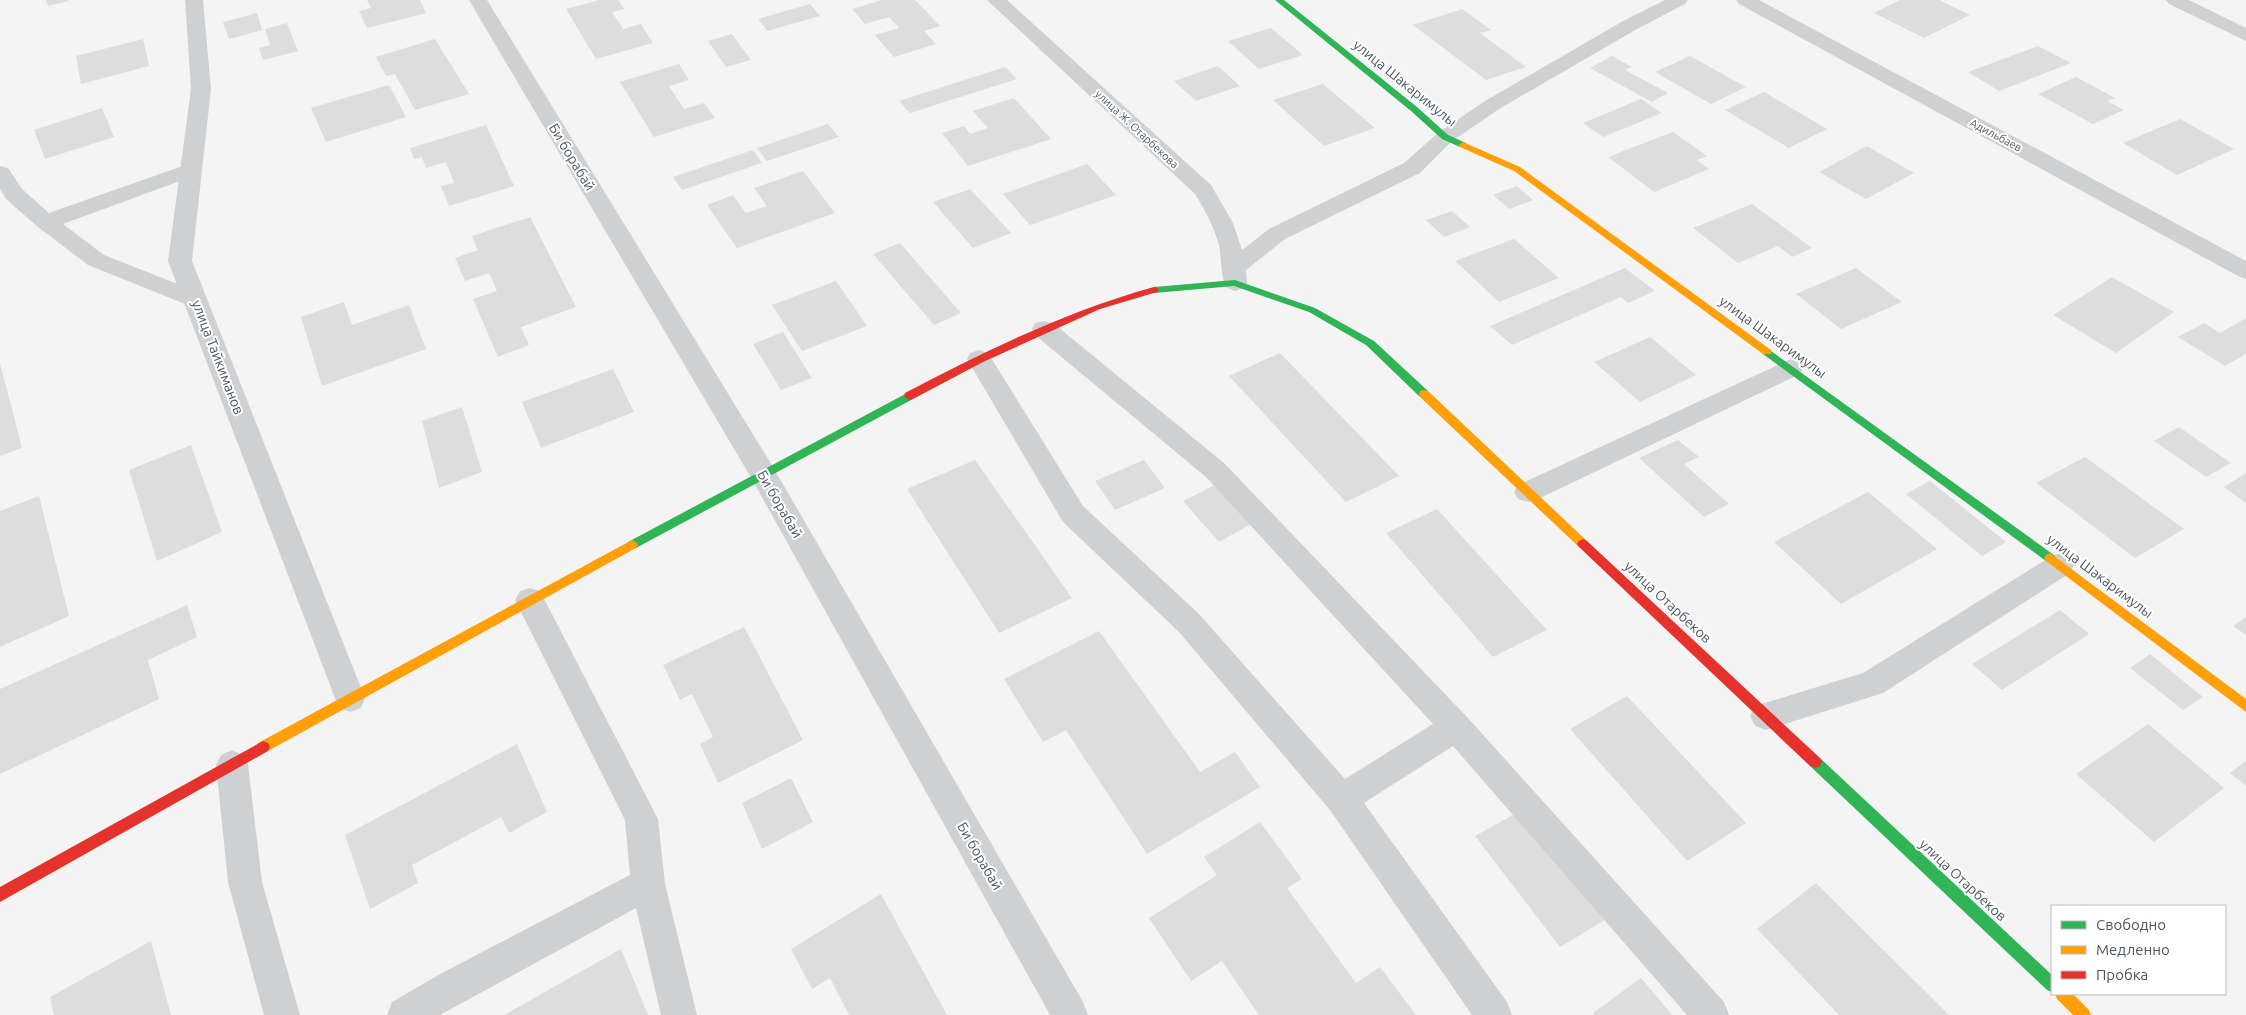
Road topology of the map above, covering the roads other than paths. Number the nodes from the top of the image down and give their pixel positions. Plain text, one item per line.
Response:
1 (194, 0) edge
2 (478, 0) edge
3 (996, 0) edge
4 (1279, 0) edge
5 (1679, 0) edge
6 (1745, 0) edge
7 (2175, 0) edge
8 (2246, 35) edge
9 (1445, 137) junction
10 (191, 169) junction
11 (0, 173) edge
12 (7, 196) edge
13 (46, 222) junction
14 (2246, 271) edge
15 (1235, 275) junction
16 (195, 300) junction
17 (1044, 329) junction
18 (980, 359) junction
19 (1791, 368) junction
20 (763, 474) junction
21 (1528, 492) junction
22 (2060, 565) junction
23 (530, 600) junction
24 (350, 698) junction
25 (2246, 706) edge
26 (1766, 716) junction
27 (1456, 727) junction
28 (232, 765) junction
29 (1342, 799) junction
30 (648, 884) junction
31 (0, 895) edge
32 (2051, 984) edge
33 (2063, 995) edge
34 (282, 1015) edge
35 (405, 1015) edge
36 (679, 1015) edge
37 (1070, 1015) edge
38 (1494, 1015) edge
39 (1710, 1015) edge
40 (2084, 1015) edge

1 - 10 street, улица Тайкиманов
2 - 20 street, Би борабай
3 - 15 street, улица Ж. Отарбекова
4 - 9 main road, улица Шакаримулы
5 - 9 street
6 - 14 street, Адильбаев
7 - 8 street
9 - 15 street
9 - 19 main road, улица Шакаримулы
10 - 13 street
10 - 16 street, улица Тайкиманов
11 - 12 street
12 - 13 street
13 - 16 street
15 - 17 main road
15 - 21 main road, улица Отарбеков
16 - 24 street, улица Тайкиманов
17 - 18 main road
17 - 27 street
18 - 20 main road
18 - 29 street
19 - 21 street
19 - 22 main road, улица Шакаримулы
20 - 23 main road
20 - 37 street, Би борабай
21 - 26 main road, улица Отарбеков
22 - 25 main road, улица Шакаримулы
22 - 26 street
23 - 24 main road
23 - 30 street
24 - 28 main road
26 - 32 main road, улица Отарбеков
27 - 29 street
27 - 39 street
28 - 31 main road
28 - 34 street
29 - 38 street
30 - 35 street
30 - 36 street
33 - 40 main road

